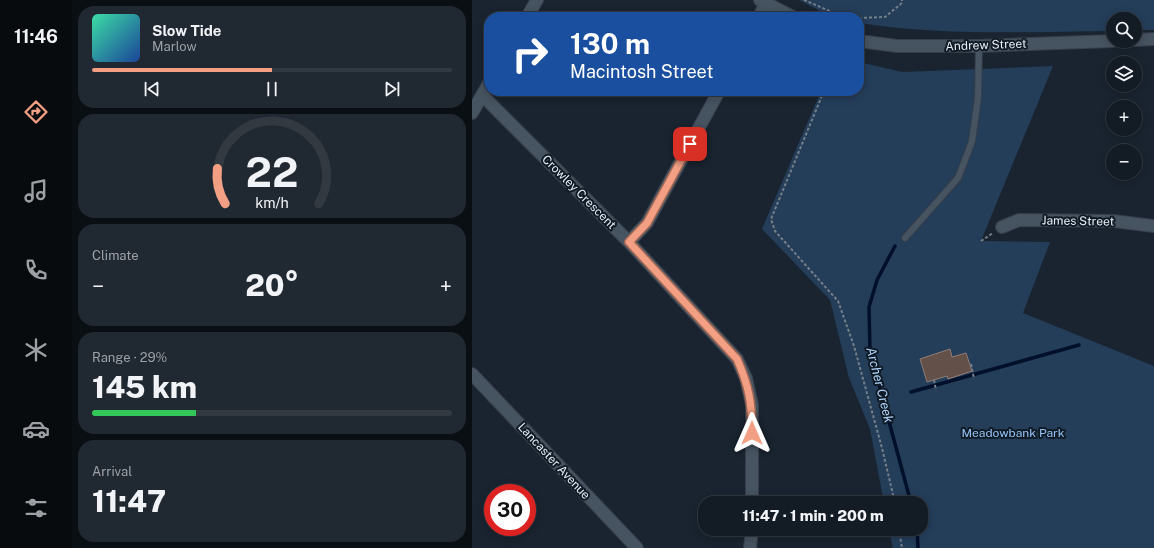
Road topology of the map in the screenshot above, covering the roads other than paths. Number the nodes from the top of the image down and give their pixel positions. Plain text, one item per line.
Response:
1 (537, 0) edge
2 (763, 2) edge
3 (530, 12) edge
4 (760, 12) edge
5 (783, 12) edge
6 (1154, 39) edge
7 (1142, 40) edge
8 (1106, 41) edge
9 (864, 42) edge
10 (979, 46) junction
11 (484, 92) edge
12 (482, 96) junction
13 (716, 96) edge
14 (472, 113) edge
15 (1154, 226) edge
16 (1002, 227) dead end
17 (905, 238) dead end
18 (629, 242) junction
19 (472, 374) edge
20 (752, 496) edge
21 (751, 536) edge
22 (637, 548) edge
23 (750, 548) edge

1 - 3 street
2 - 4 street
2 - 5 street
6 - 7 street
8 - 10 street, Andrew Street
9 - 10 street, Andrew Street
10 - 17 lane
11 - 12 street
12 - 14 street
12 - 18 street, Crowley Crescent
13 - 18 street
15 - 16 street, James Street
18 - 20 street, Crowley Crescent
19 - 22 street, Lancaster Avenue
21 - 23 street

